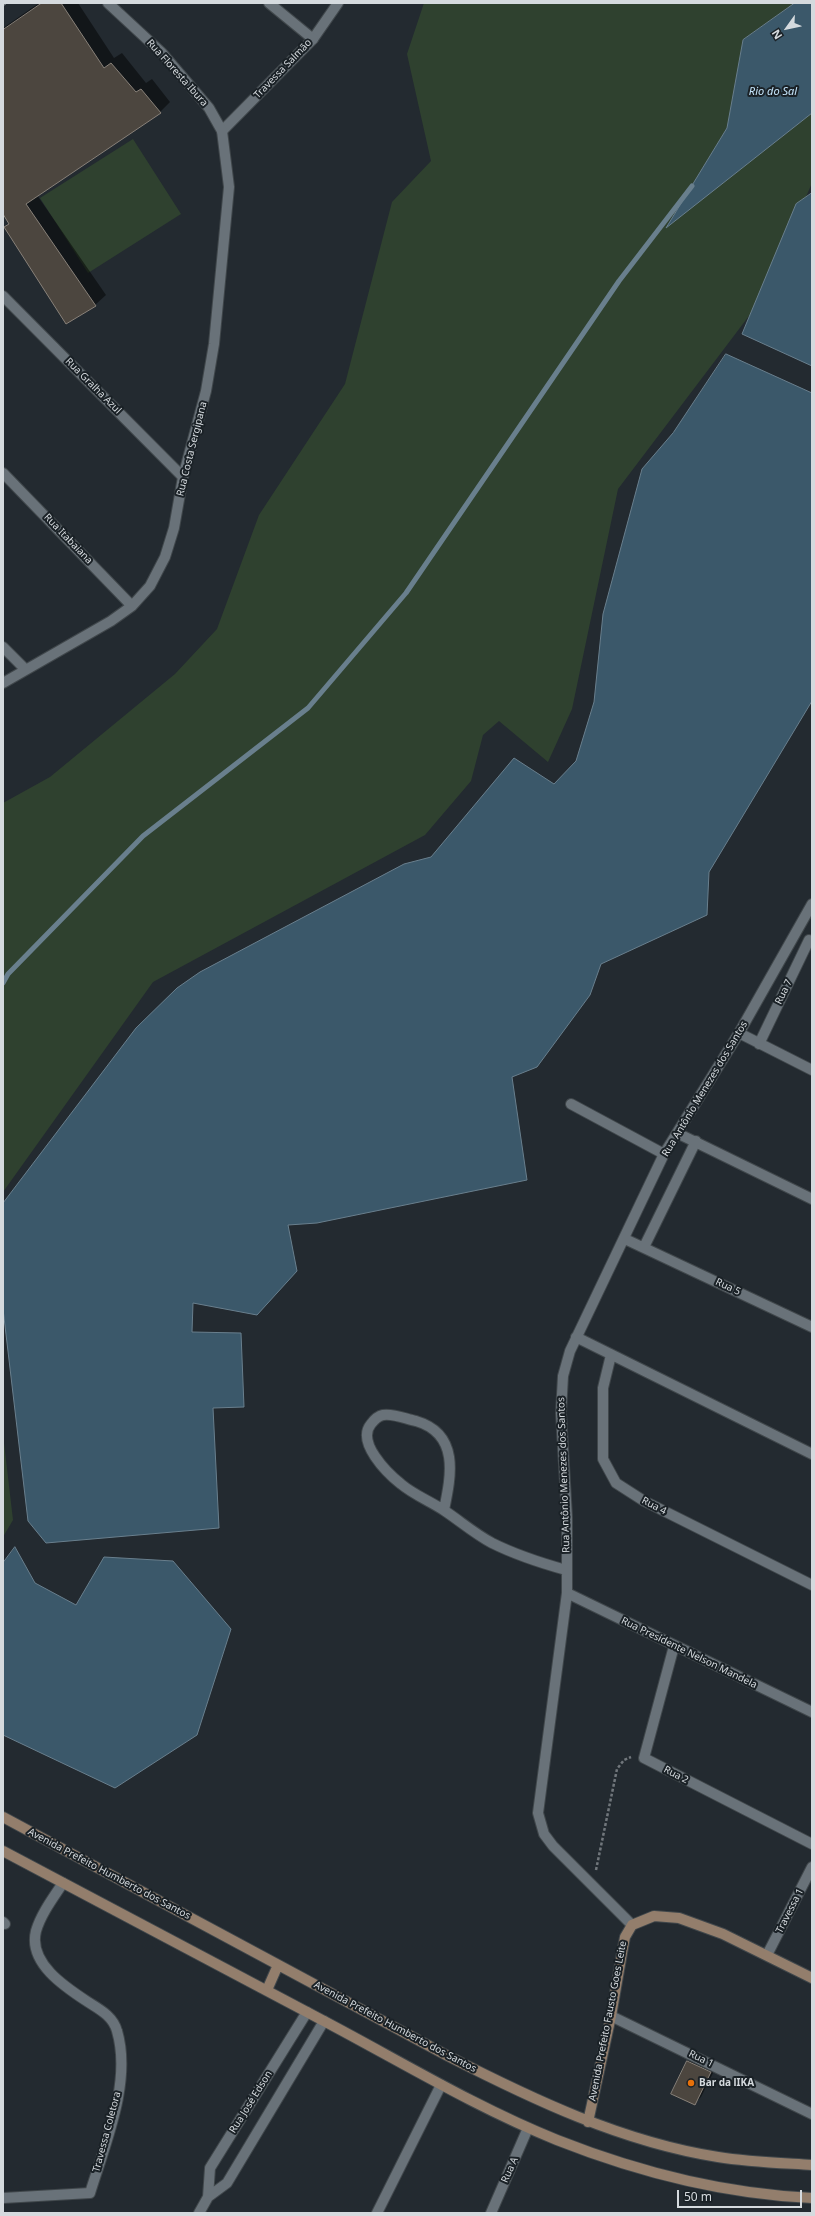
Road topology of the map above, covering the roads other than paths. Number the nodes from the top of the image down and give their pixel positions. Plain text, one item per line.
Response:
1 (108, 3) edge
2 (268, 3) edge
3 (338, 3) edge
4 (313, 39) junction
5 (222, 131) junction
6 (3, 296) edge
7 (3, 473) edge
8 (183, 477) junction
9 (132, 606) junction
10 (3, 647) edge
11 (25, 669) junction
12 (3, 683) edge
13 (812, 904) edge
14 (795, 936) junction
15 (811, 941) edge
16 (738, 1033) junction
17 (759, 1044) junction
18 (812, 1070) edge
19 (571, 1104) dead end
20 (677, 1132) junction
21 (696, 1141) junction
22 (664, 1154) junction
23 (812, 1199) edge
24 (625, 1239) junction
25 (644, 1247) junction
26 (812, 1327) edge
27 (576, 1337) junction
28 (611, 1355) junction
29 (812, 1454) edge
30 (444, 1510) junction
31 (566, 1570) junction
32 (812, 1585) edge
33 (567, 1593) junction
34 (674, 1646) junction
35 (812, 1712) edge
36 (3, 1817) edge
37 (812, 1844) edge
38 (3, 1851) edge
39 (812, 1867) edge
40 (62, 1883) junction
41 (632, 1925) junction
42 (767, 1955) junction
43 (278, 1965) junction
44 (812, 1978) edge
45 (267, 1990) junction
46 (307, 2012) junction
47 (611, 2016) junction
48 (324, 2020) junction
49 (441, 2085) junction
50 (812, 2114) edge
51 (588, 2122) junction
52 (528, 2128) junction
53 (812, 2165) edge
54 (208, 2197) junction
55 (3, 2198) edge
56 (812, 2198) edge
57 (199, 2213) edge
58 (377, 2213) edge
59 (491, 2213) edge

1 - 5 street, Rua Floresta Ibura
2 - 4 street
3 - 4 street, Travessa Salmão
4 - 5 street, Travessa Salmão
5 - 8 street, Rua Costa Sergipana
6 - 8 street, Rua Gralha Azul
7 - 9 street, Rua Itabaiana
8 - 9 street, Rua Costa Sergipana
9 - 11 street, Rua Costa Sergipana
10 - 11 street
11 - 12 street, Rua Costa Sergipana
13 - 14 street, Rua Antônio Menezes dos Santos
14 - 15 street, Rua 7
14 - 16 street, Rua Antônio Menezes dos Santos
15 - 17 street, Rua 7
16 - 17 street
16 - 20 street, Rua Antônio Menezes dos Santos
17 - 18 street
19 - 22 street
20 - 21 street
20 - 22 street, Rua Antônio Menezes dos Santos
21 - 23 street
21 - 25 street
22 - 24 street, Rua Antônio Menezes dos Santos
24 - 25 street, Rua 5
24 - 27 street, Rua Antônio Menezes dos Santos
25 - 26 street, Rua 5
27 - 28 street
27 - 31 street, Rua Antônio Menezes dos Santos
28 - 29 street
28 - 32 street, Rua 4
30 - 30 street
30 - 31 street
31 - 33 street, Rua Antônio Menezes dos Santos
33 - 34 street, Rua Presidente Nelson Mandela
33 - 41 street, Rua Antônio Menezes dos Santos
34 - 35 street, Rua Presidente Nelson Mandela
34 - 37 street, Rua 2
36 - 43 street, Avenida Prefeito Humberto dos Santos
38 - 40 street
39 - 42 street, Travessa 1
40 - 45 street
40 - 55 street, Travessa Coletora
41 - 42 street
41 - 47 street, Avenida Prefeito Fausto Goes Leite
42 - 44 street
43 - 45 street
43 - 51 street, Avenida Prefeito Humberto dos Santos
45 - 46 street
46 - 48 street
46 - 54 street, Rua José Edson
47 - 50 street, Rua 1
47 - 51 street, Avenida Prefeito Fausto Goes Leite
48 - 49 street
48 - 54 street, Rua José Edson
49 - 52 street
49 - 58 street
51 - 53 street, Avenida Prefeito Humberto dos Santos
52 - 56 street
52 - 59 street, Rua A
54 - 57 street, Rua José Edson

